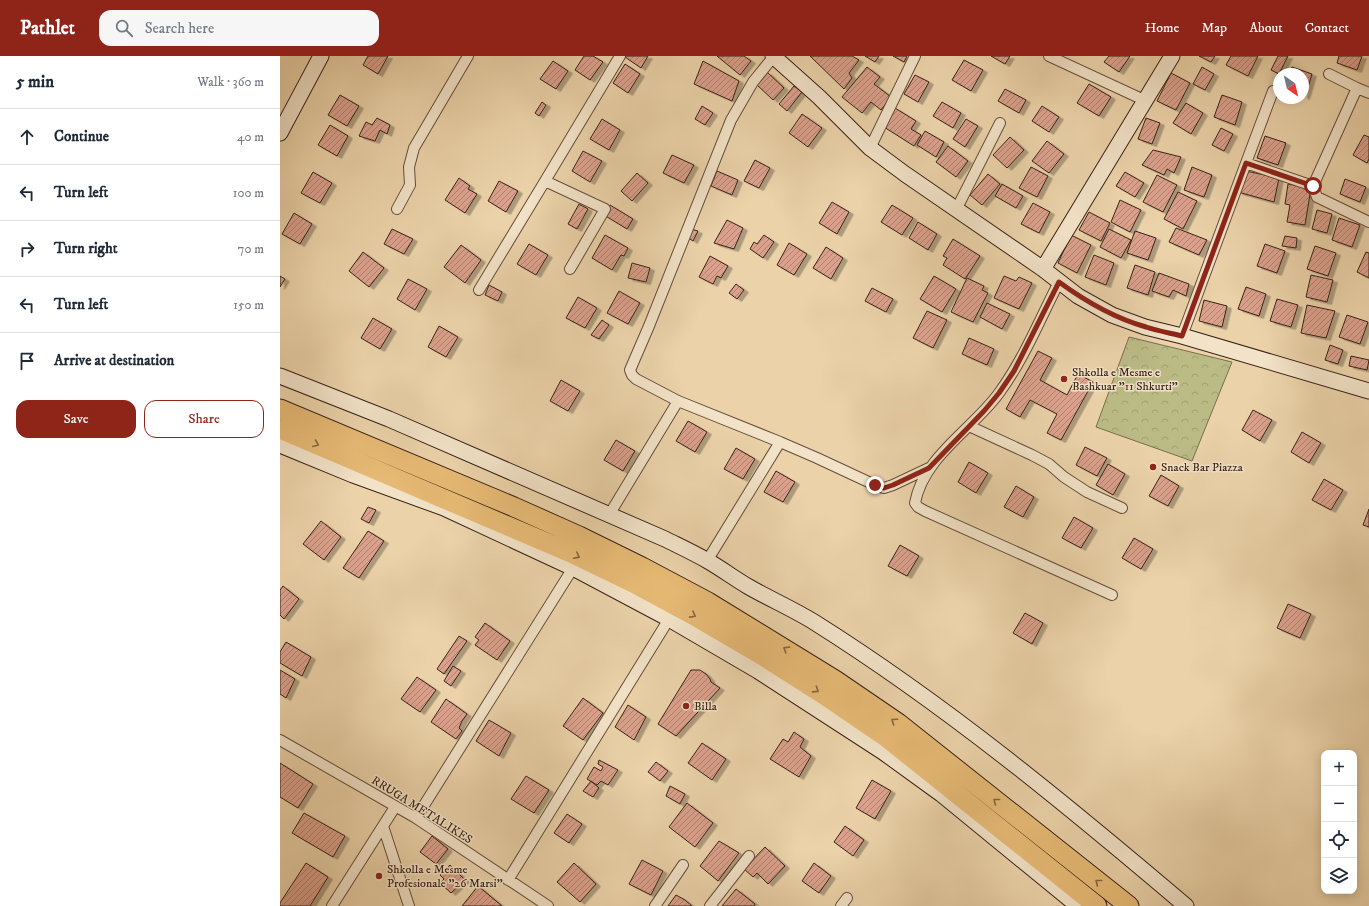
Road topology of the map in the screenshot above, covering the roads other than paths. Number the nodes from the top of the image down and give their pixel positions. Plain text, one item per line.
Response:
1 (321, 56) edge
2 (468, 56) edge
3 (620, 56) edge
4 (773, 56) edge
5 (915, 56) edge
6 (1049, 56) edge
7 (1172, 56) edge
8 (1328, 74) dead end
9 (1357, 88) junction
10 (1273, 91) dead end
11 (1369, 93) edge
12 (1144, 100) junction
13 (1000, 124) dead end
14 (280, 133) edge
15 (870, 148) junction
16 (1246, 163) junction
17 (545, 181) junction
18 (1313, 186) junction
19 (397, 209) dead end
20 (956, 210) junction
21 (1369, 222) edge
22 (570, 269) dead end
23 (1043, 269) junction
24 (1059, 282) junction
25 (479, 290) dead end
26 (1182, 336) junction
27 (280, 376) edge
28 (1369, 391) edge
29 (678, 402) junction
30 (280, 408) edge
31 (969, 426) junction
32 (280, 429) edge
33 (780, 442) junction
34 (280, 445) edge
35 (929, 468) junction
36 (1122, 508) dead end
37 (609, 515) junction
38 (708, 561) junction
39 (573, 568) junction
40 (1112, 596) dead end
41 (668, 619) junction
42 (280, 740) edge
43 (395, 807) junction
44 (416, 818) junction
45 (383, 826) junction
46 (749, 856) dead end
47 (683, 865) dead end
48 (508, 880) junction
49 (332, 906) edge
50 (409, 906) edge
51 (548, 906) edge
52 (655, 906) edge
53 (710, 906) edge
54 (1078, 906) edge
55 (1097, 906) edge
56 (1129, 906) edge
57 (1186, 906) edge

1 - 14 street
2 - 19 street
3 - 17 street
4 - 15 street
4 - 29 street
5 - 15 street
6 - 12 street
7 - 12 street
8 - 9 street
9 - 11 street
9 - 18 street
10 - 16 street
12 - 23 street
13 - 20 street
15 - 20 street
16 - 18 street
16 - 26 street
17 - 22 street
17 - 25 street
18 - 21 street
20 - 23 street
23 - 24 street
24 - 26 street
24 - 31 street
26 - 28 street
27 - 37 street
29 - 33 street
29 - 37 street
56 -> 30 highway
31 - 35 street
31 - 36 street
32 -> 55 highway
33 - 35 street
33 - 38 street
34 - 39 street
35 - 40 street
37 - 38 street
38 - 57 street
39 - 41 street
39 - 44 street
41 - 48 street
41 - 54 street
42 - 43 street, RRUGA METALIKES
43 - 44 street, RRUGA METALIKES
43 - 45 street
44 - 48 street, RRUGA METALIKES
45 - 49 street
45 - 50 street
46 - 53 street
47 - 52 street
48 - 51 street, RRUGA METALIKES

